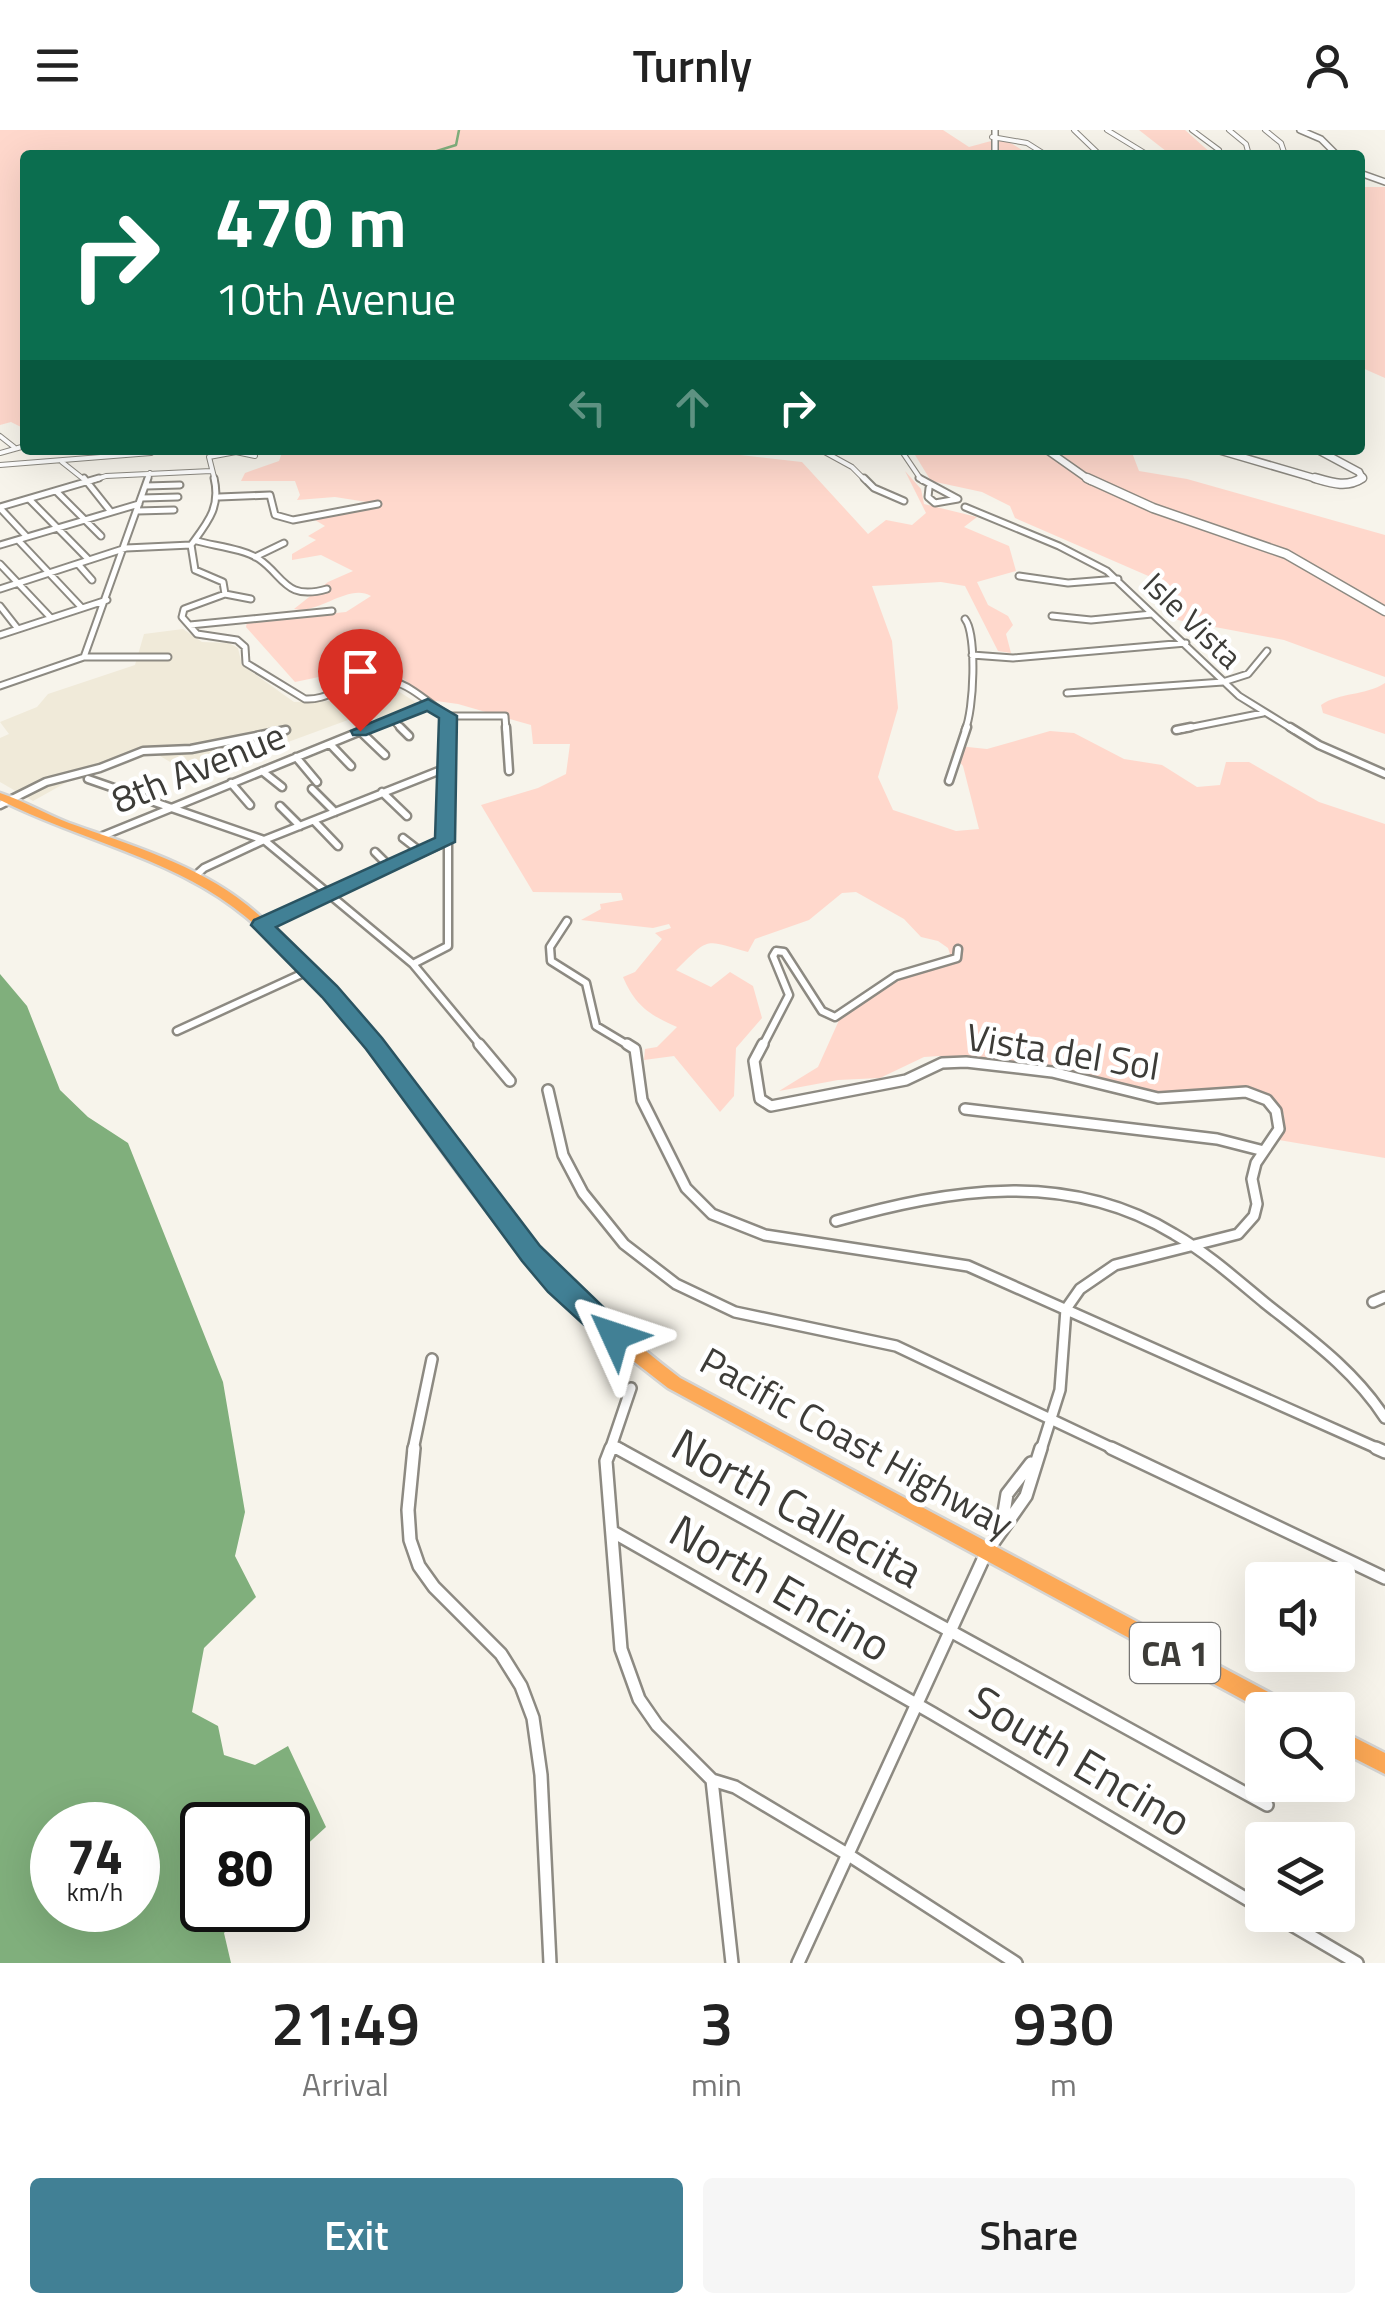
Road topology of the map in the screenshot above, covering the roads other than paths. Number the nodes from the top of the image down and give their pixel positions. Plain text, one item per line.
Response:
1 (998, 130) edge
2 (1074, 130) edge
3 (1106, 130) edge
4 (1192, 130) edge
5 (1229, 130) edge
6 (1265, 130) edge
7 (1300, 130) edge
8 (992, 137) junction
9 (1000, 138) junction
10 (997, 150) edge
11 (999, 150) edge
12 (1038, 150) edge
13 (1095, 150) edge
14 (1140, 150) edge
15 (1220, 150) dead end
16 (1248, 150) edge
17 (1283, 150) edge
18 (1332, 150) edge
19 (0, 436) edge
20 (20, 446) edge
21 (14, 447) junction
22 (0, 453) edge
23 (131, 455) edge
24 (218, 455) edge
25 (250, 455) edge
26 (831, 455) edge
27 (903, 455) edge
28 (1053, 455) edge
29 (1235, 455) edge
30 (1327, 455) edge
31 (255, 456) dead end
32 (62, 462) junction
33 (0, 466) edge
34 (212, 470) junction
35 (150, 474) junction
36 (85, 483) junction
37 (180, 485) dead end
38 (146, 486) junction
39 (929, 488) junction
40 (56, 491) junction
41 (178, 497) dead end
42 (219, 497) junction
43 (29, 498) junction
44 (904, 501) dead end
45 (378, 504) dead end
46 (139, 505) junction
47 (959, 505) junction
48 (0, 508) edge
49 (174, 510) dead end
50 (112, 512) junction
51 (83, 521) junction
52 (56, 528) junction
53 (101, 536) dead end
54 (27, 537) junction
55 (18, 540) junction
56 (194, 543) junction
57 (284, 543) dead end
58 (0, 546) edge
59 (126, 548) junction
60 (255, 557) junction
61 (88, 560) junction
62 (0, 564) edge
63 (78, 564) junction
64 (49, 573) junction
65 (1019, 576) dead end
66 (1118, 579) junction
67 (92, 580) dead end
68 (18, 583) junction
69 (327, 588) dead end
70 (0, 589) edge
71 (225, 594) junction
72 (252, 598) dead end
73 (107, 600) junction
74 (0, 606) edge
75 (82, 608) junction
76 (1385, 610) edge
77 (332, 612) dead end
78 (1152, 614) junction
79 (1052, 616) dead end
80 (51, 618) junction
81 (965, 619) dead end
82 (190, 625) junction
83 (18, 629) junction
84 (0, 636) edge
85 (1186, 643) junction
86 (1267, 651) dead end
87 (972, 655) junction
88 (168, 657) dead end
89 (84, 658) junction
90 (1224, 682) junction
91 (4, 684) edge
92 (1067, 693) dead end
93 (16, 694) dead end
94 (428, 704) junction
95 (1263, 713) junction
96 (448, 716) junction
97 (392, 719) junction
98 (286, 730) dead end
99 (1176, 730) dead end
100 (360, 731) junction
101 (409, 736) dead end
102 (330, 744) junction
103 (385, 756) dead end
104 (296, 757) junction
105 (351, 766) dead end
106 (446, 768) junction
107 (262, 770) junction
108 (509, 771) dead end
109 (1385, 774) edge
110 (88, 779) dead end
111 (950, 781) dead end
112 (231, 783) junction
113 (282, 787) dead end
114 (382, 792) junction
115 (4, 801) edge
116 (250, 805) dead end
117 (171, 806) junction
118 (280, 806) dead end
119 (334, 812) junction
120 (407, 816) dead end
121 (314, 821) junction
122 (300, 826) junction
123 (100, 837) junction
124 (403, 838) dead end
125 (264, 840) junction
126 (445, 842) junction
127 (338, 846) dead end
128 (375, 852) dead end
129 (421, 852) junction
130 (388, 866) junction
131 (193, 878) junction
132 (329, 892) junction
133 (568, 921) dead end
134 (262, 925) junction
135 (958, 948) dead end
136 (413, 964) junction
137 (308, 971) junction
138 (177, 1031) dead end
139 (510, 1081) dead end
140 (548, 1090) dead end
141 (965, 1110) dead end
142 (1264, 1152) junction
143 (836, 1221) dead end
144 (1194, 1246) junction
145 (1385, 1297) edge
146 (1373, 1302) dead end
147 (1066, 1309) junction
148 (432, 1358) dead end
149 (631, 1388) dead end
150 (1385, 1418) edge
151 (1048, 1420) junction
152 (612, 1445) junction
153 (1385, 1452) edge
154 (613, 1532) junction
155 (986, 1553) junction
156 (1385, 1578) edge
157 (950, 1632) junction
158 (1248, 1692) edge
159 (916, 1704) junction
160 (1355, 1748) edge
161 (1385, 1764) edge
162 (712, 1780) junction
163 (1267, 1805) dead end
164 (847, 1854) junction
165 (1245, 1898) edge
166 (1304, 1932) edge
167 (550, 1963) edge
168 (732, 1963) edge
169 (798, 1963) edge
170 (1016, 1963) edge
171 (1356, 1963) edge

1 - 8 main road
1 - 9 main road
2 - 13 street
3 - 14 street
4 - 15 street
5 - 16 street
6 - 17 street
7 - 18 main road
8 - 9 street
8 - 10 main road
9 - 11 main road
9 - 12 street
19 - 21 street
20 - 21 street
21 - 22 street
23 - 32 street
24 - 34 street
25 - 31 street
26 - 44 street
27 - 39 street, Isle Vista
28 - 76 main road
29 - 30 main road
32 - 33 street
32 - 36 street
34 - 35 street
34 - 42 street
35 - 36 street
35 - 38 street
36 - 40 street
36 - 50 street
37 - 38 street
38 - 46 street
39 - 47 street, Isle Vista
39 - 47 street, Isle Vista
40 - 43 street
40 - 51 street
41 - 46 street
42 - 45 street
42 - 56 street
43 - 48 street
43 - 52 street
46 - 49 street
46 - 50 street
46 - 59 street
47 - 66 street, Isle Vista
48 - 54 street
50 - 51 street
51 - 52 street
51 - 53 street
52 - 54 street
52 - 61 street
54 - 55 street
55 - 58 street
55 - 64 street
56 - 59 street
56 - 60 street
56 - 71 street
57 - 60 street
59 - 61 street
59 - 73 street
60 - 69 street
61 - 63 street
62 - 68 street
63 - 64 street
63 - 67 street
64 - 68 street
64 - 75 street
65 - 66 street
66 - 78 street, Isle Vista
68 - 70 street
68 - 80 street
71 - 72 street
71 - 82 street
73 - 75 street
73 - 89 street
74 - 83 street
75 - 80 street
77 - 82 street
78 - 79 street
78 - 85 street, Isle Vista
80 - 83 street
81 - 87 street
82 - 94 street
83 - 84 street
85 - 87 street
85 - 90 street, Isle Vista
86 - 90 street
87 - 111 street
88 - 89 street
89 - 91 street
90 - 92 street
90 - 95 street, Isle Vista
91 - 93 street
94 - 96 street
94 - 97 street, 8th Avenue
95 - 99 street
95 - 109 street, Isle Vista
96 - 106 street
96 - 108 street
97 - 100 street, 8th Avenue
97 - 101 street
98 - 115 street
100 - 102 street, 8th Avenue
100 - 103 street
102 - 104 street, 8th Avenue
102 - 105 street
104 - 107 street, 8th Avenue
104 - 119 street
106 - 114 street
106 - 126 street
107 - 112 street, 8th Avenue
107 - 113 street
110 - 117 street
112 - 116 street
112 - 117 street, 8th Avenue
114 - 119 street
114 - 120 street
115 - 123 highway, Pacific Coast Highway / CA 1
117 - 123 street, 8th Avenue
117 - 125 street
118 - 122 street
119 - 121 street
121 - 122 street
121 - 127 street
122 - 125 street
123 - 131 highway, Pacific Coast Highway / CA 1
124 - 129 street
125 - 131 street
125 - 132 street
126 - 129 street
126 - 136 street
128 - 130 street
129 - 130 street
130 - 132 street
131 - 134 highway, Pacific Coast Highway / CA 1
132 - 134 street
132 - 136 street
133 - 147 street
134 - 137 highway, Pacific Coast Highway / CA 1
135 - 142 street, Vista del Sol
136 - 139 street
137 - 138 street
137 - 155 highway, Pacific Coast Highway / CA 1
140 - 151 street
141 - 142 street
142 - 144 street, Vista del Sol
143 - 144 street
144 - 147 street, Vista del Sol
144 - 150 street
145 - 146 street
147 - 151 street
147 - 153 street
148 - 167 street
149 - 152 street
151 - 155 street
151 - 156 street
152 - 154 street
152 - 157 street, North Callecita
154 - 159 street, North Encino
154 - 162 street
155 - 157 street
155 - 158 highway, Pacific Coast Highway / CA 1
157 - 159 street
157 - 163 street, North Callecita
159 - 164 street
159 - 165 street, South Encino
160 - 161 highway
162 - 164 street
162 - 168 street
164 - 169 street
164 - 170 street
166 - 171 street

